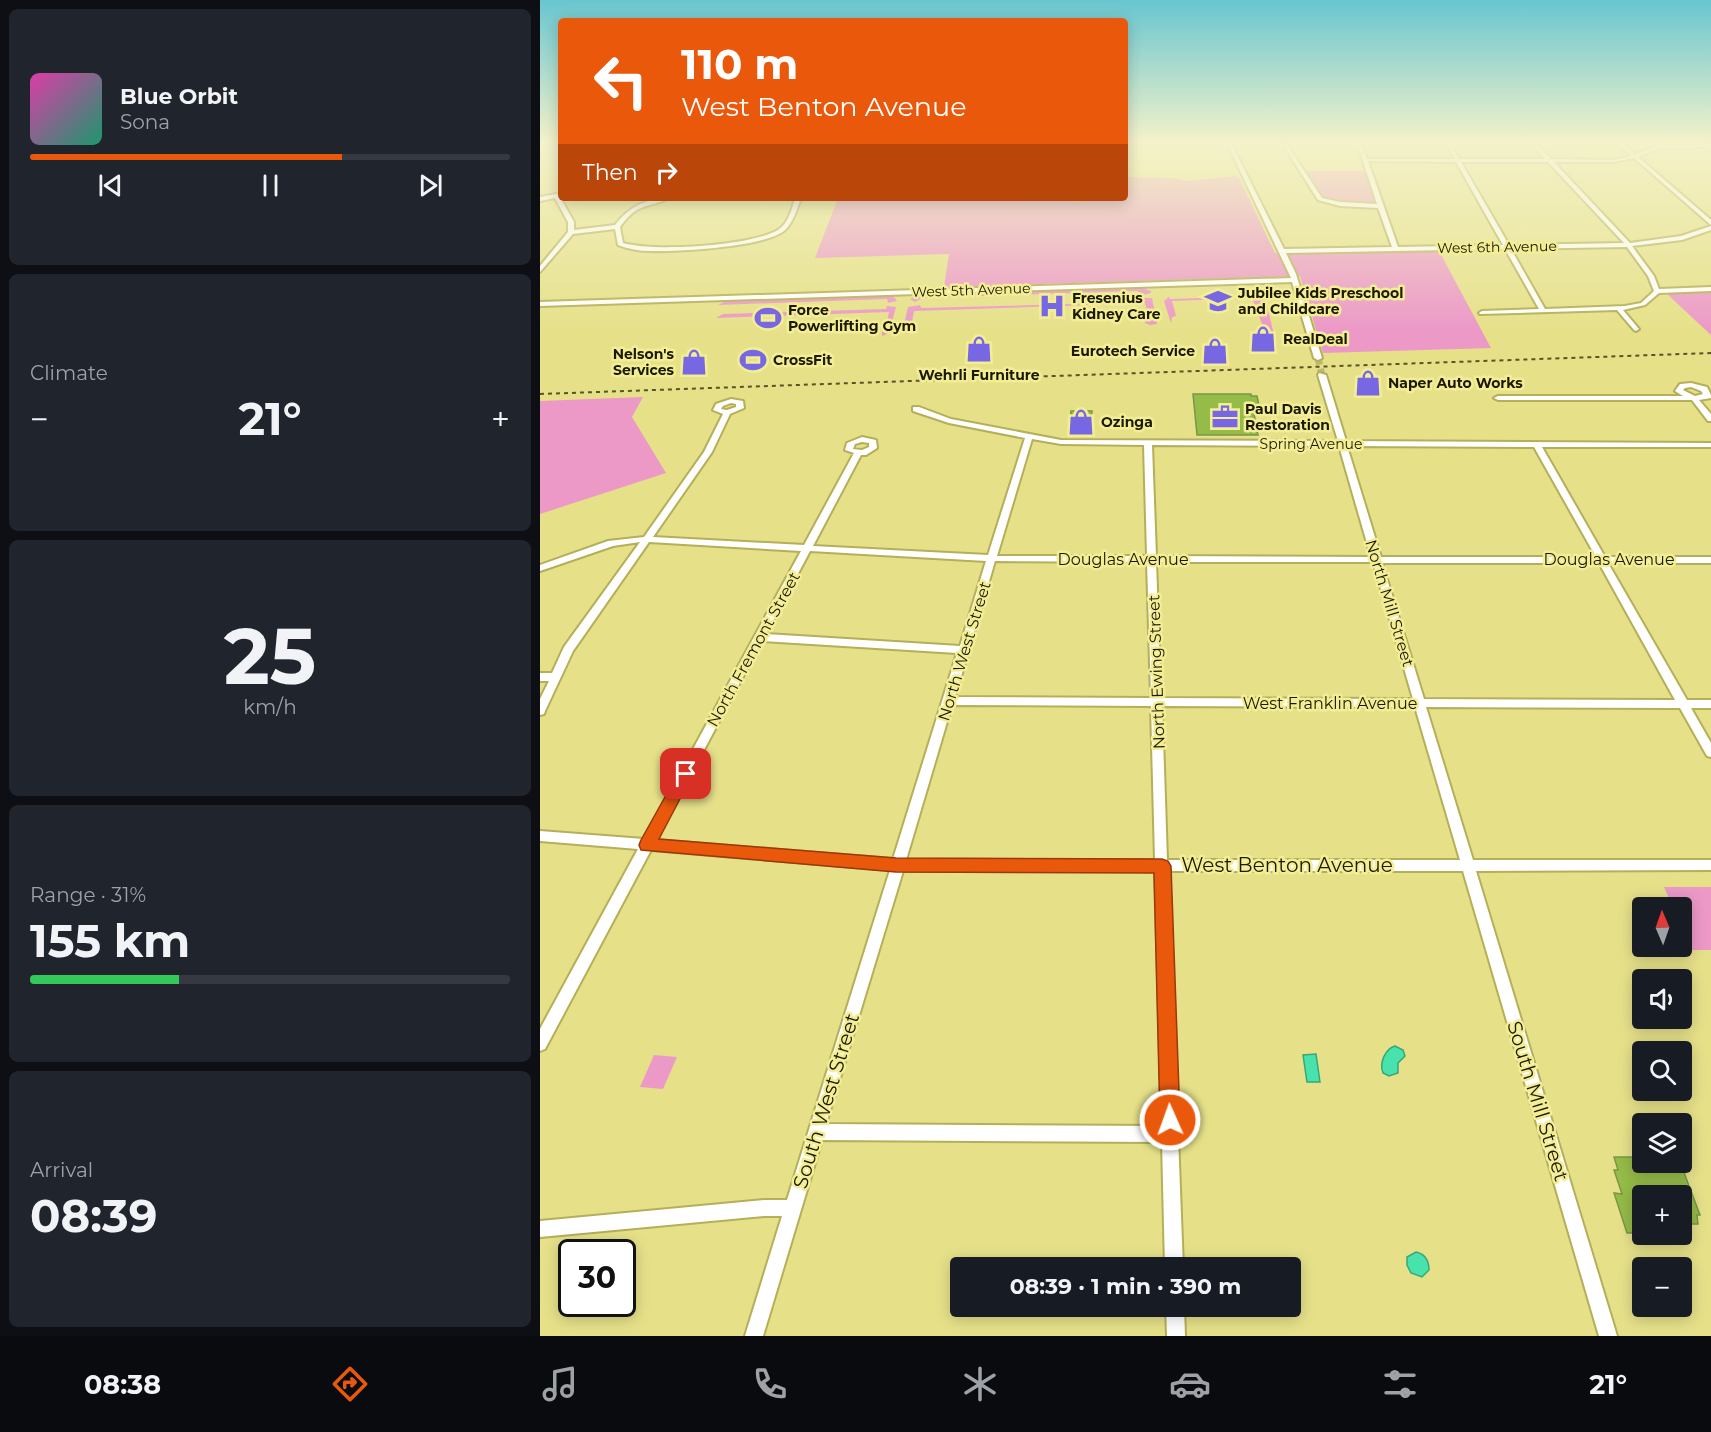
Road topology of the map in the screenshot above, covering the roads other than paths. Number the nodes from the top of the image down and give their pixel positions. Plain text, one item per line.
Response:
1 (563, 205) edge
2 (638, 205) edge
3 (795, 205) edge
4 (1259, 205) edge
5 (1368, 205) edge
6 (1483, 205) edge
7 (1590, 205) edge
8 (1691, 205) edge
9 (1381, 206) joint
10 (1711, 223) edge
11 (617, 227) junction
12 (1711, 228) edge
13 (571, 232) junction
14 (1628, 245) junction
15 (1506, 246) junction
16 (1395, 248) junction
17 (1281, 251) junction
18 (540, 270) edge
19 (1295, 280) junction
20 (1711, 289) edge
21 (1658, 291) junction
22 (540, 304) edge
23 (1619, 309) junction
24 (1543, 311) junction
25 (1482, 313) dead end
26 (1636, 329) dead end
27 (1318, 358) tunnel mouth
28 (1322, 375) tunnel mouth
29 (1498, 398) dead end
30 (916, 409) dead end
31 (727, 413) dead end
32 (1711, 419) edge
33 (1029, 436) junction
34 (1148, 443) junction
35 (1342, 444) junction
36 (1537, 445) junction
37 (1711, 445) edge
38 (858, 453) dead end
39 (646, 539) junction
40 (808, 549) junction
41 (993, 559) junction
42 (1153, 559) junction
43 (1377, 559) junction
44 (1603, 560) junction
45 (1711, 560) edge
46 (540, 568) edge
47 (759, 637) junction
48 (963, 651) junction
49 (540, 677) edge
50 (555, 677) junction
51 (949, 701) junction
52 (1157, 702) junction
53 (1419, 704) junction
54 (1684, 704) junction
55 (1711, 704) edge
56 (540, 711) edge
57 (1711, 753) edge
58 (540, 836) edge
59 (647, 845) junction
60 (896, 865) junction
61 (1467, 865) junction
62 (1711, 865) edge
63 (1162, 866) junction
64 (540, 1044) edge
65 (817, 1132) junction
66 (1170, 1134) junction
67 (794, 1208) junction
68 (540, 1229) edge
69 (1174, 1257) edge
70 (1176, 1317) edge
71 (754, 1336) edge
72 (1176, 1336) edge
73 (1608, 1336) edge

1 - 13 street
2 - 11 street
3 - 11 street
4 - 17 street
5 - 9 street
6 - 15 street
7 - 14 street
8 - 10 street
9 - 16 street
11 - 13 street
12 - 14 street, West 6th Avenue
13 - 18 street
14 - 15 street, West 6th Avenue
14 - 21 street
15 - 16 street, West 6th Avenue
15 - 24 street
16 - 17 street, West 6th Avenue
17 - 19 street
19 - 22 street, West 5th Avenue
19 - 27 street
20 - 21 street
21 - 23 street
23 - 24 street
23 - 26 street
24 - 25 street
28 - 35 street, North Mill Street
29 - 32 street
30 - 33 street, Spring Avenue
31 - 39 street
33 - 34 street, Spring Avenue
33 - 41 street, North West Street
34 - 35 street, Spring Avenue
34 - 42 street, North Ewing Street
35 - 36 street, Spring Avenue
35 - 43 street, North Mill Street
36 - 37 street, Spring Avenue
36 - 44 street
38 - 40 street, North Fremont Street
39 - 40 street, Douglas Avenue
39 - 46 street, Douglas Avenue
39 - 50 street
40 - 41 street, Douglas Avenue
40 - 47 street, North Fremont Street
41 - 42 street, Douglas Avenue
41 - 48 street, North West Street
42 - 43 street, Douglas Avenue
42 - 52 street, North Ewing Street
43 - 44 street, Douglas Avenue
43 - 53 street, North Mill Street
44 - 45 street, Douglas Avenue
44 - 54 street
47 - 48 street
47 - 59 street, North Fremont Street
48 - 51 street, North West Street
49 - 50 street
50 - 56 street
51 - 52 street, West Franklin Avenue
51 - 60 street, North West Street
52 - 53 street, West Franklin Avenue
52 - 63 street, North Ewing Street
53 - 54 street, West Franklin Avenue
53 - 61 street, North Mill Street
54 - 55 street, West Franklin Avenue
54 - 57 street
58 - 59 street, West Benton Avenue
59 - 60 street, West Benton Avenue
59 - 64 street, North Fremont Street
60 - 63 street, West Benton Avenue
60 - 65 street, South West Street
61 - 62 street, West Benton Avenue
61 - 63 street, West Benton Avenue
61 - 73 street, South Mill Street
63 - 66 street, North Ewing Street
65 - 66 street
65 - 67 street, South West Street
66 - 69 street, North Ewing Street
67 - 68 street
67 - 71 street, South West Street
70 - 72 street

